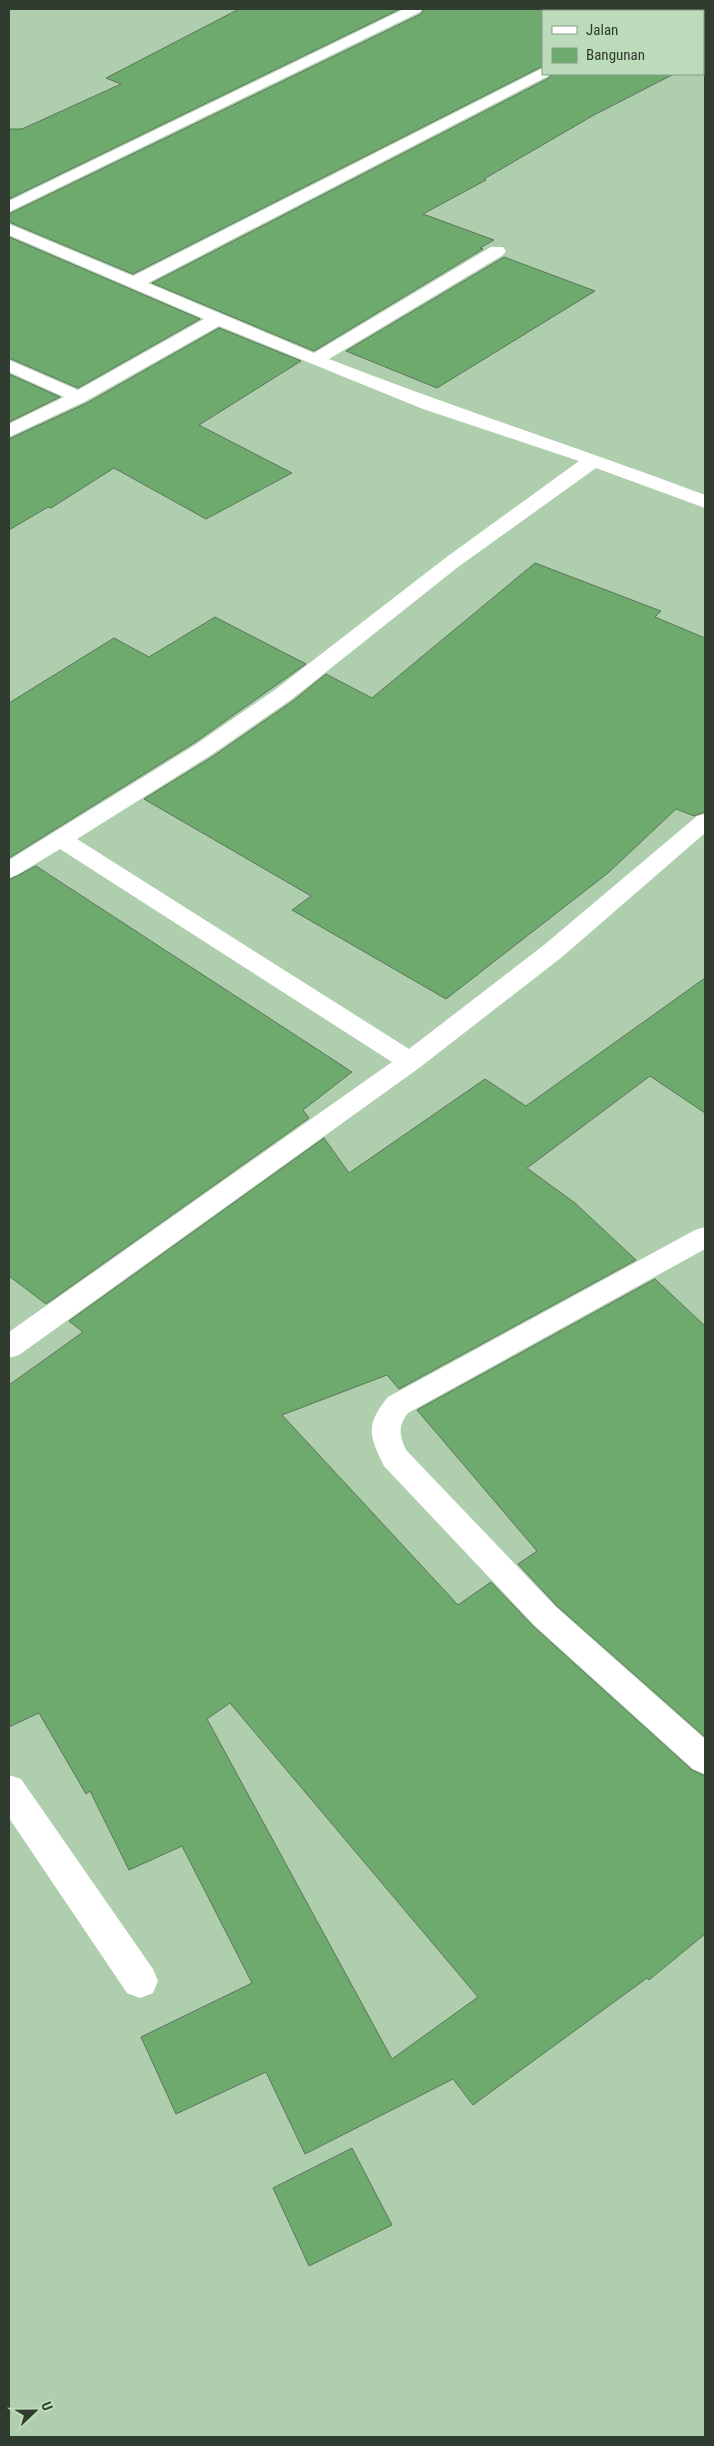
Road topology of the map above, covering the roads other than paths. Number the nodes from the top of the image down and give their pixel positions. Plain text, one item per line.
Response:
1 (415, 9) edge
2 (542, 73) edge
3 (9, 207) edge
4 (9, 228) edge
5 (497, 251) dead end
6 (134, 283) junction
7 (218, 318) junction
8 (315, 360) junction
9 (9, 365) edge
10 (79, 396) junction
11 (9, 431) edge
12 (594, 460) junction
13 (705, 502) edge
14 (705, 821) edge
15 (60, 839) junction
16 (9, 870) edge
17 (410, 1062) junction
18 (705, 1237) edge
19 (9, 1347) edge
20 (705, 1759) edge
21 (9, 1790) edge
22 (140, 1982) dead end

1 - 3 street
2 - 6 street
4 - 6 street
5 - 8 street
6 - 7 street
7 - 8 street
7 - 10 street
8 - 12 street
9 - 10 street
10 - 11 street
12 - 13 street
12 - 15 street
14 - 17 street
15 - 16 street
15 - 17 street
17 - 19 street
18 - 20 street
21 - 22 street

